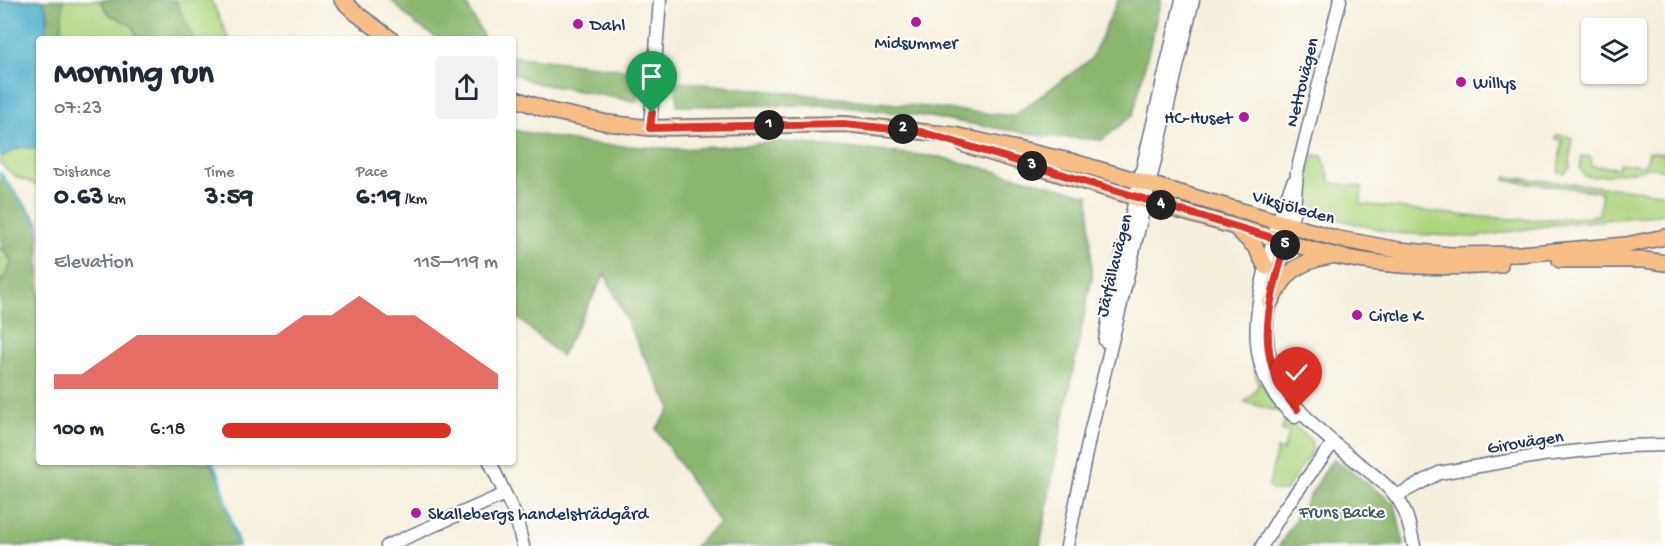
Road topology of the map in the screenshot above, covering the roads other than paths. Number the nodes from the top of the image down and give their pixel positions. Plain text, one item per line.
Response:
1 (342, 0) edge
2 (660, 0) edge
3 (1182, 0) edge
4 (1193, 0) edge
5 (1340, 0) edge
6 (387, 36) edge
7 (516, 99) edge
8 (650, 128) junction
9 (921, 132) junction
10 (1145, 182) junction
11 (1141, 199) junction
12 (1284, 223) junction
13 (1234, 226) junction
14 (1665, 237) edge
15 (1280, 240) junction
16 (1336, 255) junction
17 (1665, 255) edge
18 (1576, 259) junction
19 (1665, 263) edge
20 (1266, 267) junction
21 (1270, 303) junction
22 (1333, 443) junction
23 (1665, 445) edge
24 (491, 465) edge
25 (505, 494) junction
26 (1396, 496) junction
27 (387, 546) edge
28 (523, 546) edge
29 (1067, 546) edge
30 (1262, 546) edge
31 (1414, 546) edge

1 - 6 main road
2 - 8 street
3 - 10 street, Järfällavägen
4 - 10 street, Järfällavägen
5 - 12 street, Nettovägen
7 - 8 main road, Viksjöleden
8 - 9 main road, Viksjöleden
9 - 10 main road, Viksjöleden
9 - 11 main road, Viksjöleden
10 - 11 street, Järfällavägen
10 - 12 main road, Viksjöleden
11 - 13 main road, Viksjöleden
11 - 29 street, Järfällavägen
12 - 14 main road, Viksjöleden
12 - 15 street, Nettovägen
13 - 15 main road, Viksjöleden
13 - 20 main road
15 - 16 main road, Viksjöleden
15 - 20 street
15 - 21 street
16 - 18 main road, Viksjöleden
16 - 21 main road
17 - 18 main road, Viksjöleden
18 - 19 main road, Viksjöleden
20 - 22 street
21 - 22 street
22 - 26 street
22 - 30 street
23 - 26 street, Girovägen
24 - 25 street
25 - 27 street
25 - 28 street
26 - 31 street

